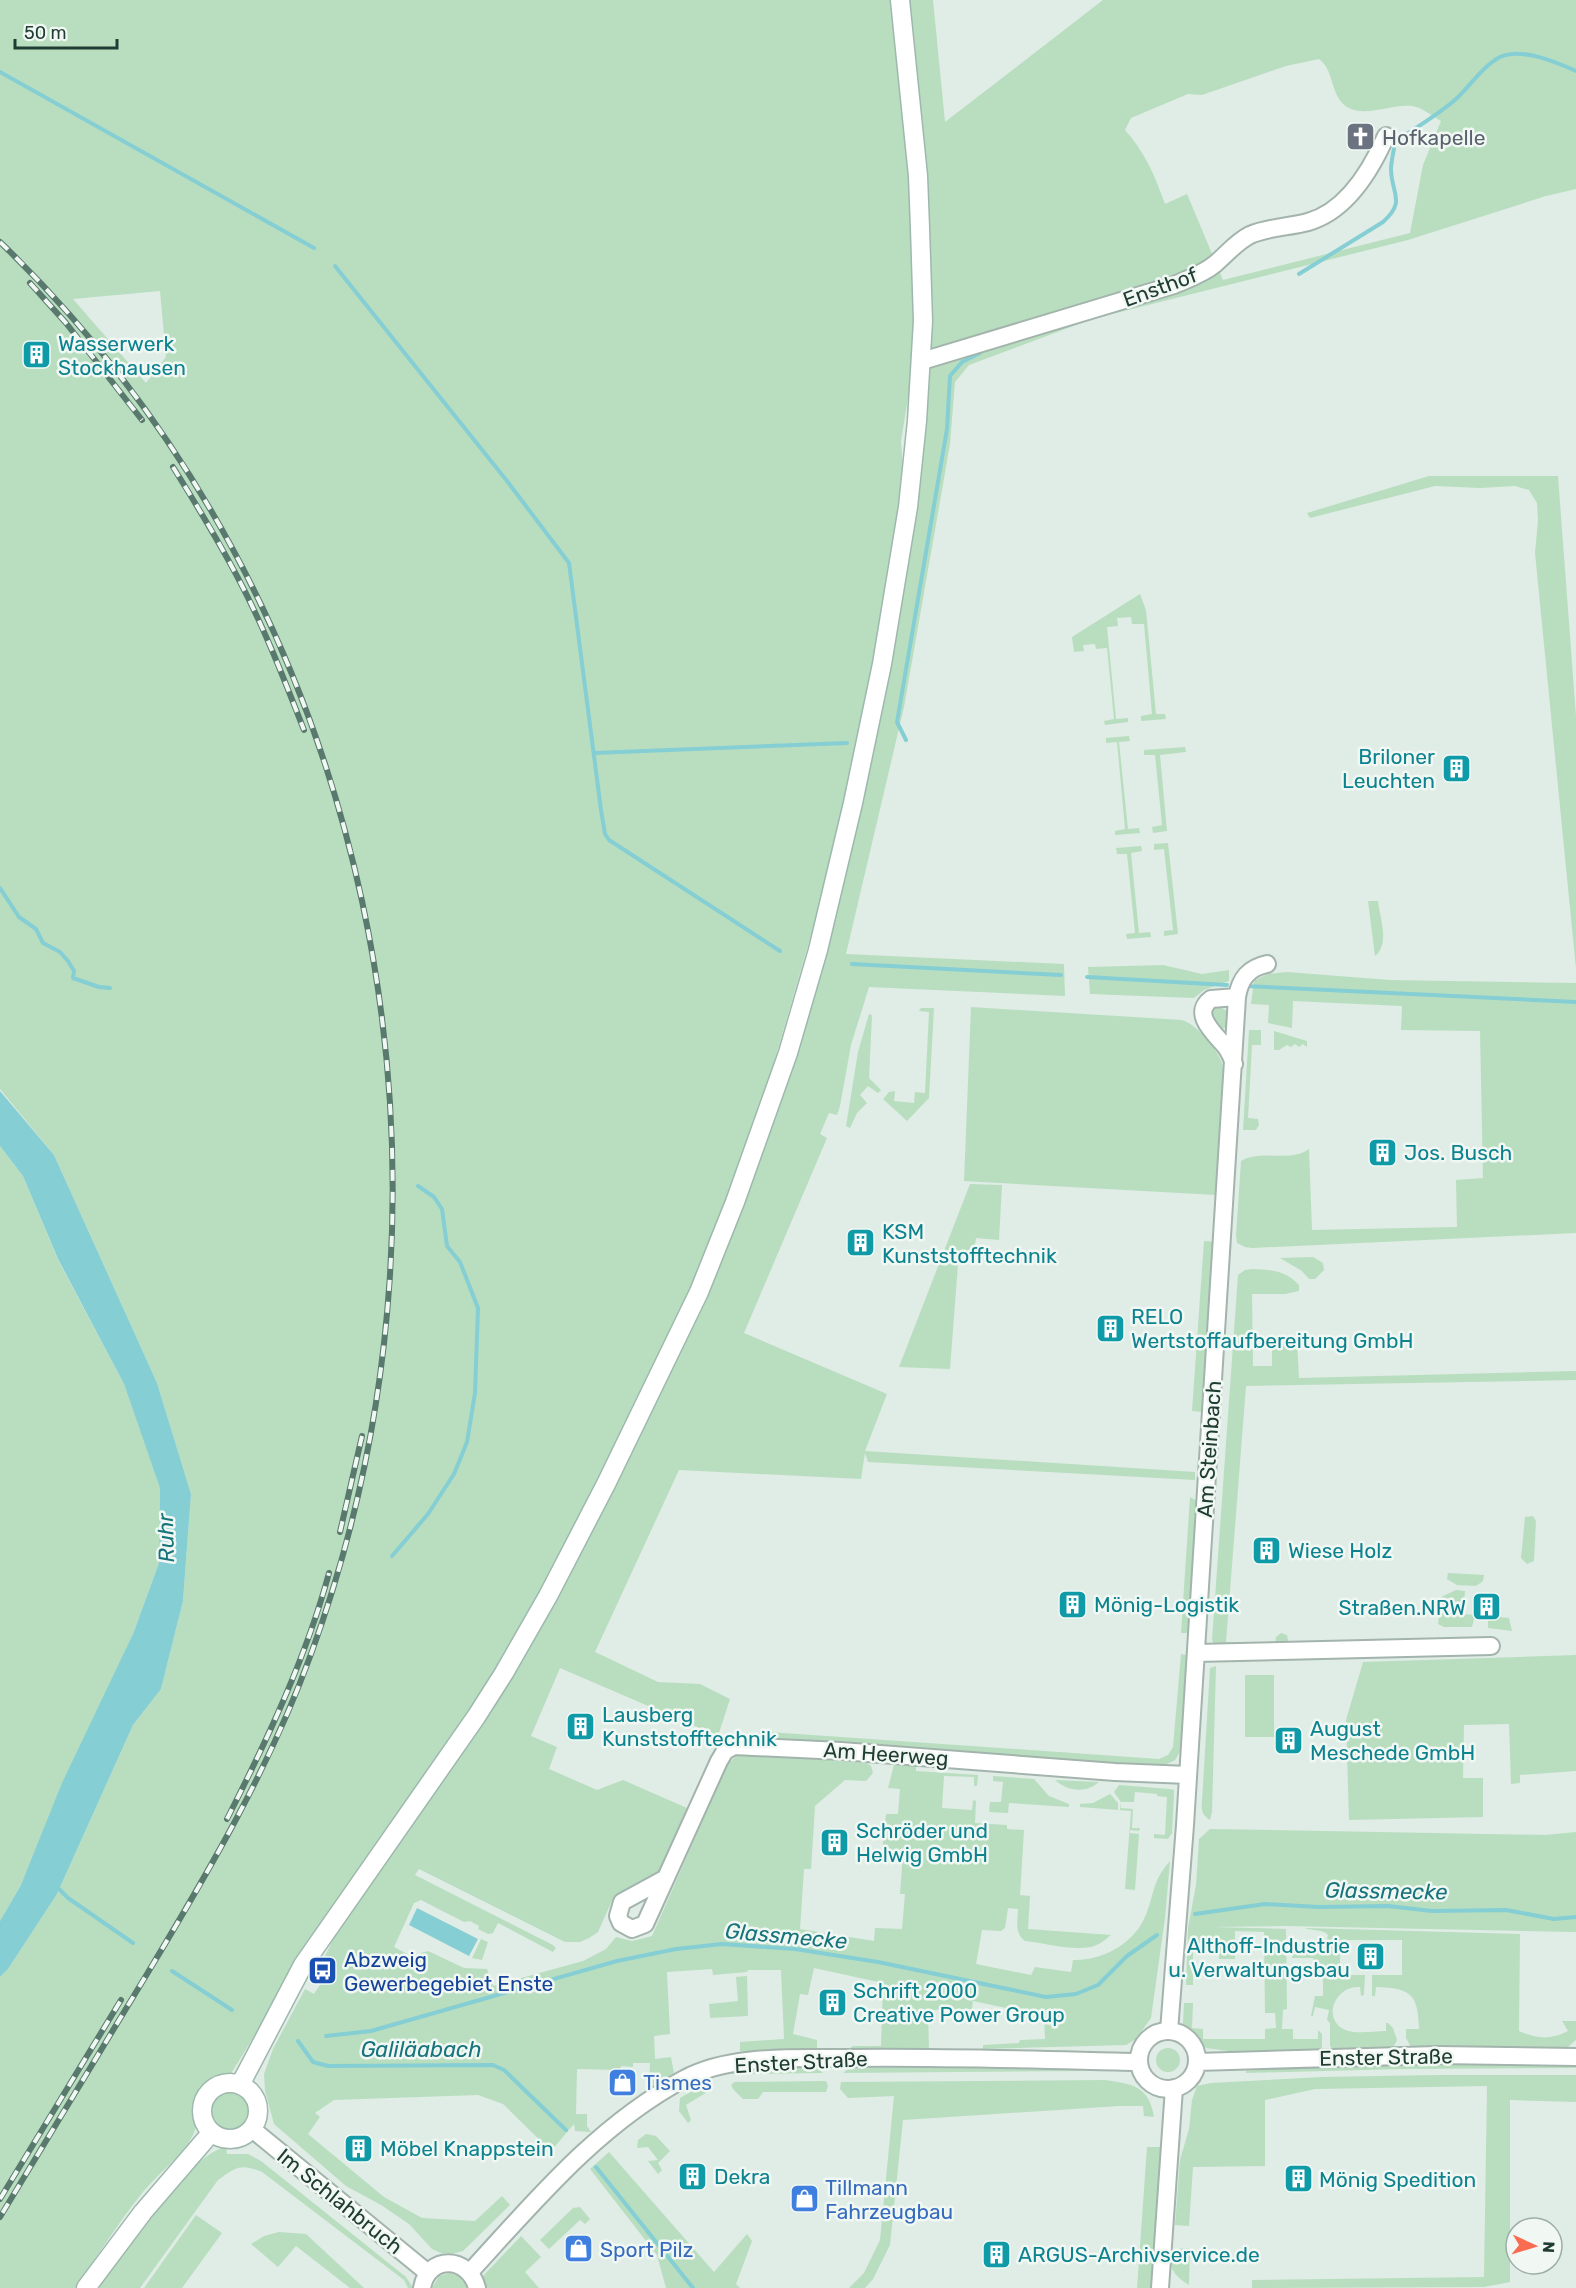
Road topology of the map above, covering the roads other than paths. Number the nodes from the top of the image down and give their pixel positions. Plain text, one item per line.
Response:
1 (900, 0) edge
2 (1386, 136) dead end
3 (922, 361) junction
4 (1267, 964) dead end
5 (1238, 997) junction
6 (1235, 1064) junction
7 (1491, 1646) dead end
8 (1196, 1653) junction
9 (1188, 1775) junction
10 (666, 1878) dead end
11 (1169, 2031) junction
12 (1576, 2057) edge
13 (1139, 2062) junction
14 (1197, 2062) junction
15 (240, 2085) junction
16 (1174, 2088) junction
17 (252, 2129) junction
18 (211, 2133) junction
19 (470, 2272) junction
20 (425, 2280) edge
21 (86, 2288) edge
22 (477, 2288) edge
23 (1160, 2288) edge

1 - 3 main road
2 - 3 street, Ensthof
3 - 15 main road
4 - 5 street, Am Steinbach
5 - 6 street, Am Steinbach
5 - 6 street
6 - 8 street, Am Steinbach
7 - 8 street
8 - 9 street, Am Steinbach
9 - 10 street, Am Heerweg
9 - 11 street, Am Steinbach
11 - 13 street
11 - 14 street
12 - 14 street, Enster Straße
13 - 16 street
13 - 19 street, Enster Straße
14 - 16 street
15 - 17 main road
15 - 18 main road
16 - 23 street
17 - 18 main road
17 - 20 street, Im Schlahbruch
18 - 21 main road
19 - 20 street
19 - 22 street

